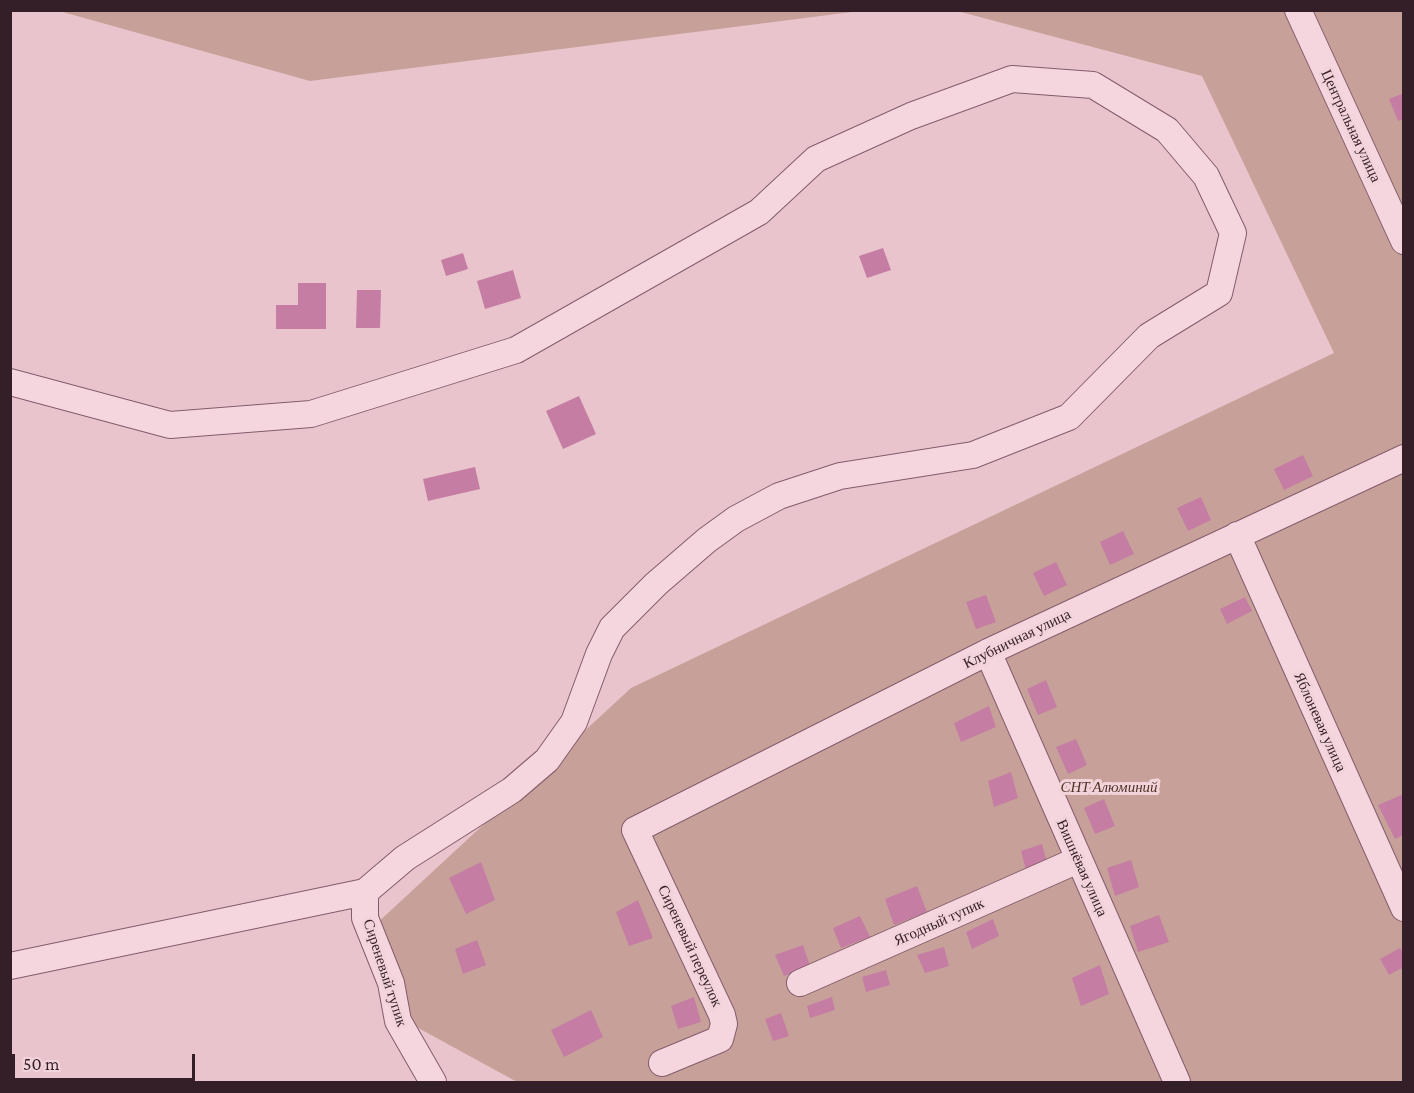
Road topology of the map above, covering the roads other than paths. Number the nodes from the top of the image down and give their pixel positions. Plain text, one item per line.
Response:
1 (1298, 10) edge
2 (1404, 241) edge
3 (10, 382) edge
4 (1404, 458) edge
5 (1237, 535) junction
6 (988, 652) junction
7 (635, 830) joint
8 (1078, 860) junction
9 (365, 892) junction
10 (1404, 908) edge
11 (10, 966) edge
12 (800, 983) dead end
13 (662, 1063) dead end
14 (433, 1083) edge
15 (1177, 1083) edge

1 - 2 street, Центральная улица
3 - 9 street
4 - 5 street, Клубничная улица
5 - 6 street, Клубничная улица
5 - 10 street, Яблоневая улица
6 - 7 street, Клубничная улица
6 - 8 street, Вишнёвая улица
7 - 13 street, Сиреневый переулок
8 - 12 street, Ягодный тупик
8 - 15 street, Вишнёвая улица
9 - 11 street
9 - 14 street, Сиреневый тупик

